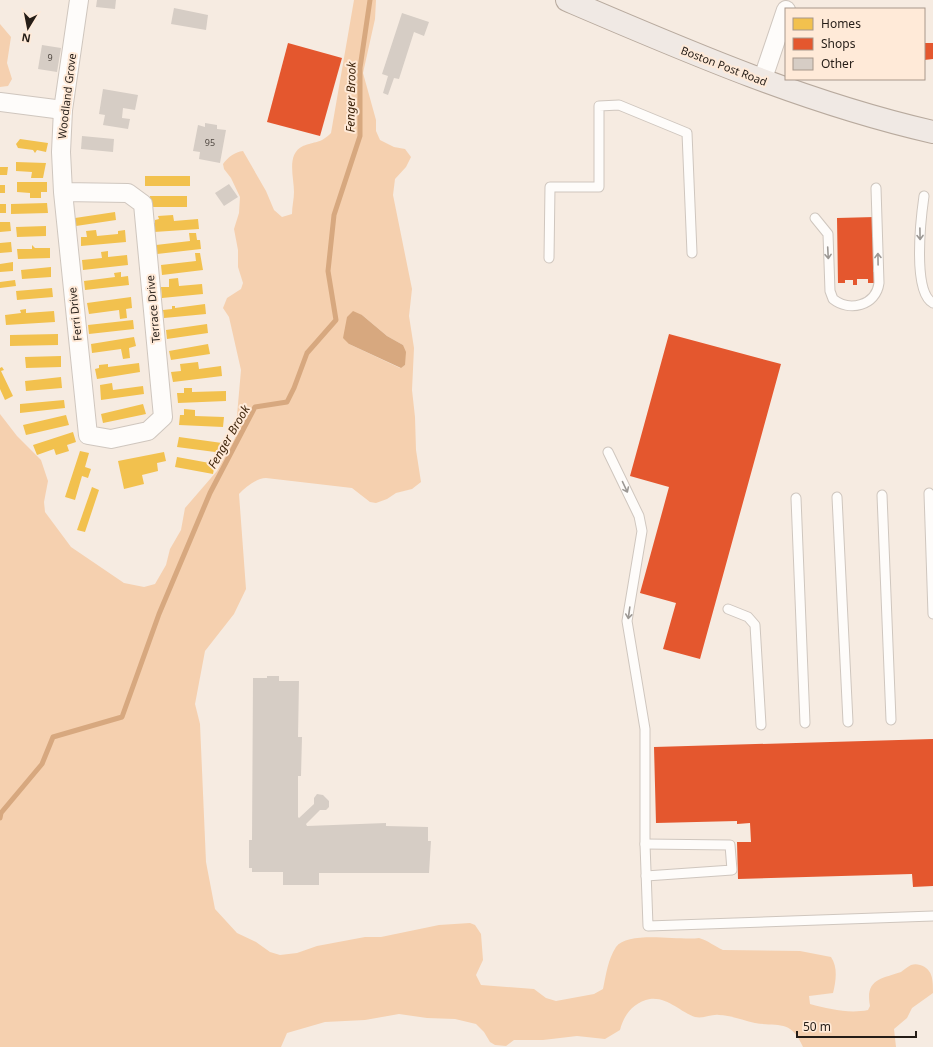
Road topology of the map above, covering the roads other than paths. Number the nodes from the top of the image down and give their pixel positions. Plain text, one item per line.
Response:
1 (79, 0) edge
2 (567, 0) edge
3 (785, 12) edge
4 (762, 81) junction
5 (0, 102) edge
6 (63, 110) junction
7 (933, 132) edge
8 (876, 188) dead end
9 (63, 192) junction
10 (924, 196) dead end
11 (815, 218) dead end
12 (692, 253) dead end
13 (549, 258) dead end
14 (933, 303) edge
15 (88, 435) joint
16 (608, 452) dead end
17 (929, 493) dead end
18 (882, 495) dead end
19 (837, 497) dead end
20 (796, 498) dead end
21 (728, 609) dead end
22 (933, 614) edge
23 (891, 720) dead end
24 (848, 722) dead end
25 (805, 723) dead end
26 (761, 725) dead end
27 (645, 844) junction
28 (646, 876) junction
29 (933, 916) edge

1 - 6 street, Woodland Grove
2 - 4 main road, Boston Post Road
3 - 4 street
4 - 7 main road, Boston Post Road
5 - 6 street
6 - 9 street, Woodland Grove
11 -> 8 lane
9 - 15 street, Ferri Drive
9 - 15 street, Terrace Drive
10 -> 14 lane
12 - 13 lane
16 -> 27 lane
17 - 22 lane
18 - 23 lane
19 - 24 lane
20 - 25 lane
21 - 26 lane
27 - 28 lane
27 - 28 lane
28 - 29 lane

